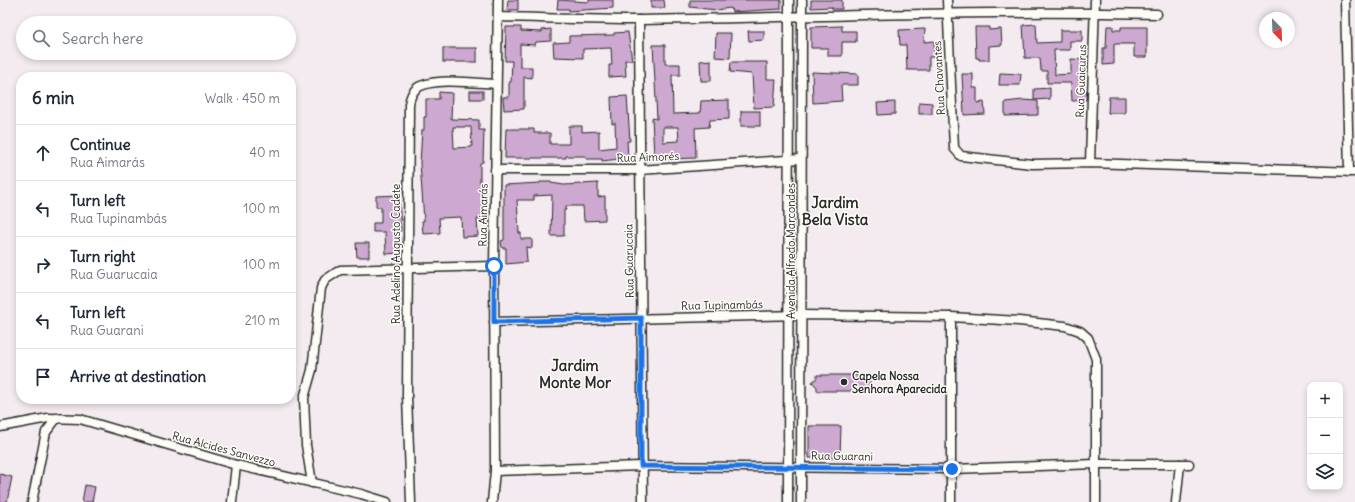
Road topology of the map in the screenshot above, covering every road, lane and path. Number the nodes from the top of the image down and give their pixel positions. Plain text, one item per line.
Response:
1 (498, 0) edge
2 (789, 0) edge
3 (802, 0) edge
4 (947, 0) edge
5 (1095, 0) edge
6 (1345, 0) edge
7 (1095, 13) junction
8 (947, 14) junction
9 (1157, 14) dead end
10 (802, 15) junction
11 (789, 16) junction
12 (498, 17) junction
13 (639, 20) junction
14 (496, 84) junction
15 (801, 159) junction
16 (788, 161) junction
17 (1090, 163) junction
18 (495, 170) junction
19 (639, 170) junction
20 (1352, 172) edge
21 (494, 266) junction
22 (407, 269) junction
23 (788, 315) junction
24 (802, 315) junction
25 (951, 317) junction
26 (641, 318) junction
27 (494, 322) junction
28 (57, 418) junction
29 (0, 427) edge
30 (1096, 464) junction
31 (1180, 464) junction
32 (1189, 464) dead end
33 (236, 465) junction
34 (641, 466) junction
35 (788, 466) junction
36 (802, 466) junction
37 (952, 469) junction
38 (495, 472) junction
39 (312, 482) junction
40 (32, 502) edge
41 (232, 502) edge
42 (387, 502) edge
43 (411, 502) edge
44 (492, 502) edge
45 (642, 502) edge
46 (788, 502) edge
47 (801, 502) edge
48 (951, 502) edge
49 (1096, 502) edge
50 (1176, 502) edge

1 - 12 street, Rua Aimarás
2 - 11 street, Avenida Alfredo Marcondes
3 - 10 street, Avenida Alfredo Marcondes
4 - 8 street, Rua Chavantes
5 - 7 street, Rua Guaicurus
6 - 20 street
7 - 8 street
7 - 9 street
7 - 17 street, Rua Guaicurus
8 - 10 street
8 - 17 street, Rua Chavantes
10 - 11 street
10 - 15 street, Avenida Alfredo Marcondes
11 - 13 street
11 - 16 street, Avenida Alfredo Marcondes
12 - 13 street
12 - 14 street, Rua Aimarás
13 - 19 street, Rua Guarucaia
14 - 18 street, Rua Aimarás
14 - 22 street, Rua Adelino Augusto Cadete
15 - 16 street, Rua Aimorés
15 - 24 street, Avenida Alfredo Marcondes
16 - 19 street, Rua Aimorés
16 - 23 street, Avenida Alfredo Marcondes
17 - 20 street
18 - 19 street, Rua Aimorés
18 - 21 street, Rua Aimarás
19 - 26 street, Rua Guarucaia
21 - 22 street
21 - 27 street, Rua Aimarás
22 - 39 street
22 - 43 street, Rua Adelino Augusto Cadete
23 - 24 street, Rua Tupinambás
23 - 26 street, Rua Tupinambás
23 - 35 street, Avenida Alfredo Marcondes
24 - 25 street, Rua Tupinambás
24 - 36 street, Avenida Alfredo Marcondes
25 - 30 street, Rua Tupinambás
25 - 37 street
26 - 27 street, Rua Tupinambás
26 - 34 street, Rua Guarucaia
27 - 38 street, Rua Aimarás
28 - 29 street, Rua Alcides Sanvezzo
28 - 33 street, Rua Alcides Sanvezzo
28 - 40 street
30 - 31 street, Rua Guarani
30 - 37 street, Rua Guarani
30 - 49 street
31 - 32 street, Rua Guarani
31 - 50 street
33 - 39 street, Rua Alcides Sanvezzo
33 - 41 street
34 - 35 street, Rua Guarani
34 - 38 street, Rua Guarani
34 - 45 street, Rua Guarucaia
35 - 36 street, Rua Guarani
35 - 46 street, Avenida Alfredo Marcondes
36 - 37 street, Rua Guarani
36 - 47 street, Avenida Alfredo Marcondes
37 - 48 street
38 - 44 street, Rua Aimarás
39 - 42 street, Rua Alcides Sanvezzo

